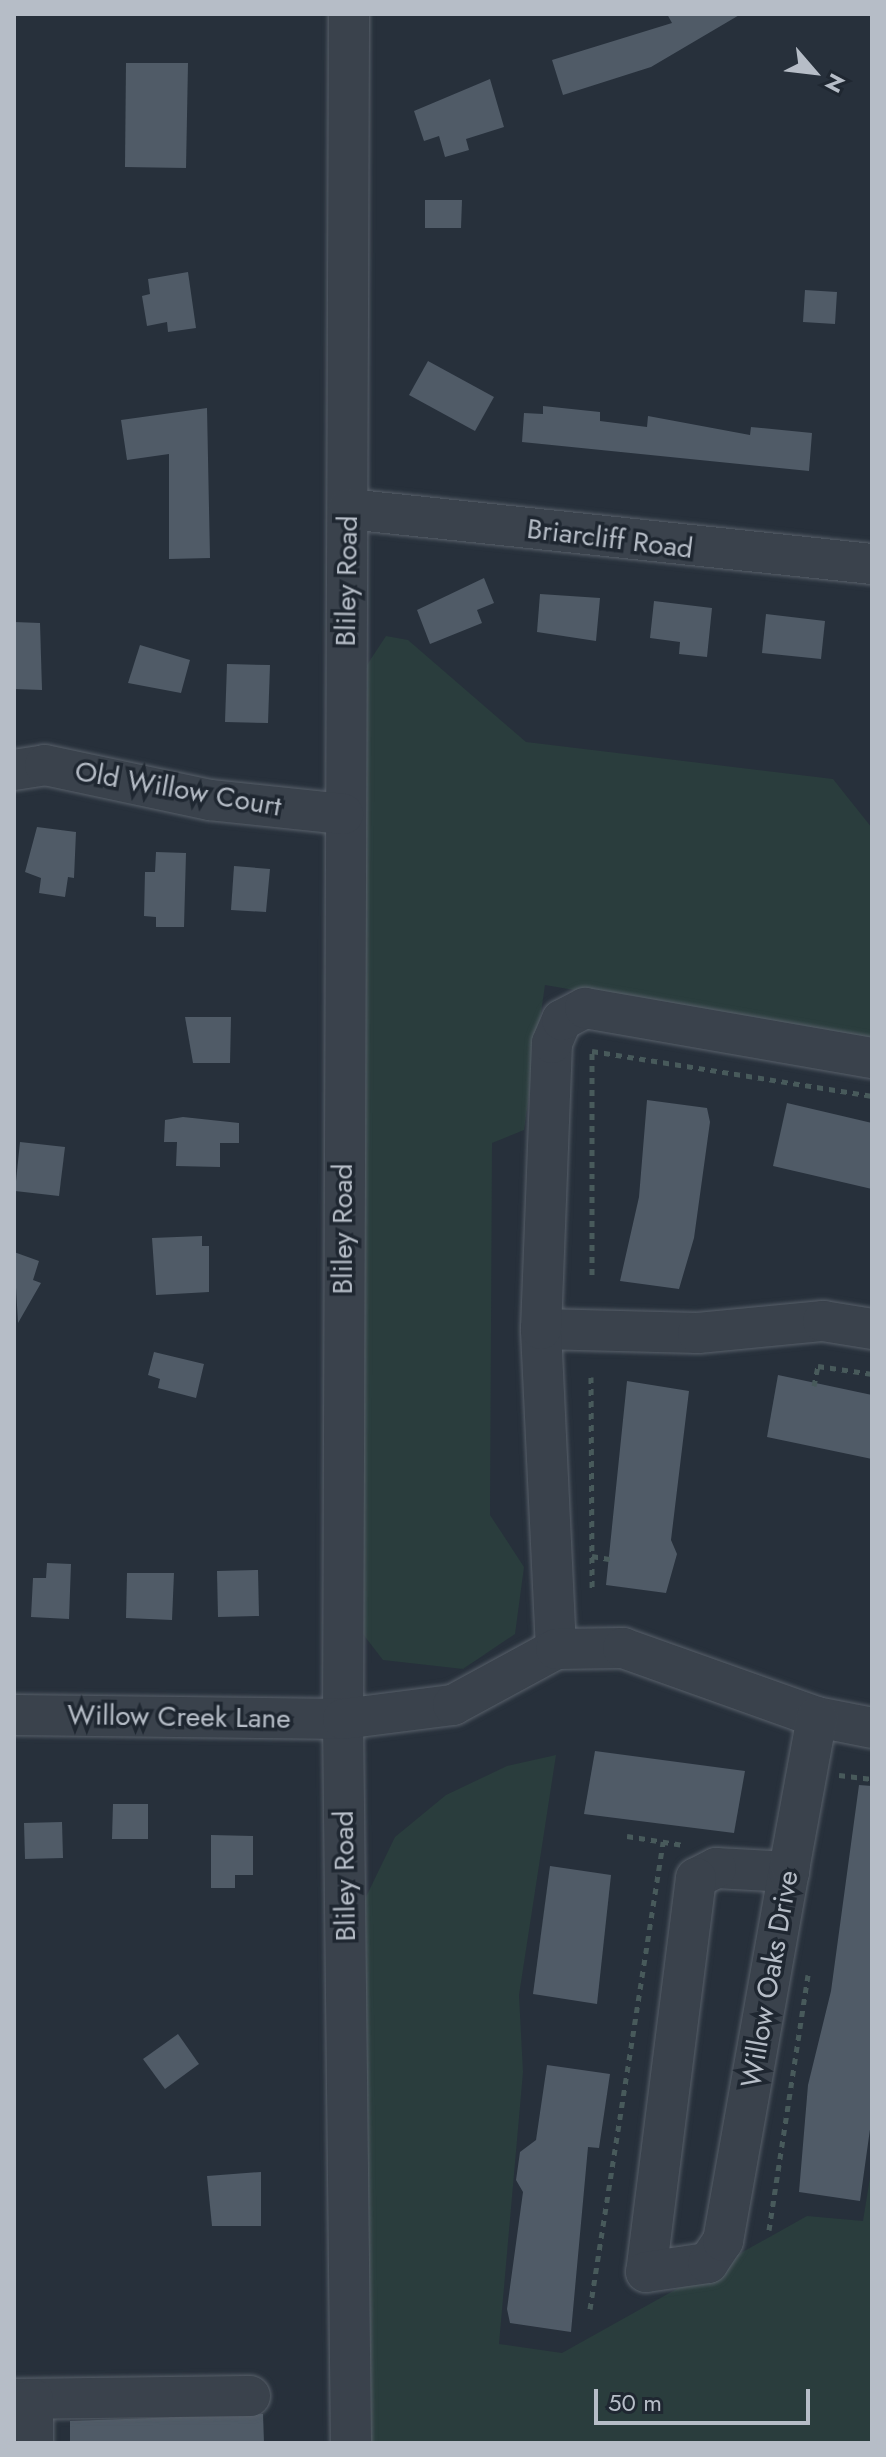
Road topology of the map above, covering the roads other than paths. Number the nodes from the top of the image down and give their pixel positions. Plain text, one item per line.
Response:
1 (349, 14) edge
2 (348, 509) junction
3 (872, 564) edge
4 (14, 770) edge
5 (343, 814) junction
6 (872, 1058) edge
7 (541, 1329) junction
8 (872, 1329) edge
9 (556, 1649) junction
10 (14, 1715) edge
11 (817, 1717) junction
12 (343, 1719) junction
13 (872, 1728) edge
14 (789, 1872) junction
15 (250, 2396) dead end
16 (24, 2399) edge
17 (33, 2443) edge
18 (351, 2443) edge

1 - 2 street, Bliley Road
2 - 3 street, Briarcliff Road
2 - 5 street, Bliley Road
4 - 5 street, Old Willow Court
5 - 12 street, Bliley Road
6 - 7 street
7 - 8 street
7 - 9 street
9 - 11 street
9 - 12 street
10 - 12 street, Willow Creek Lane
11 - 13 street
11 - 14 street, Willow Oaks Drive
12 - 18 street, Bliley Road
14 - 14 street, Willow Oaks Drive
15 - 16 street
16 - 17 street

